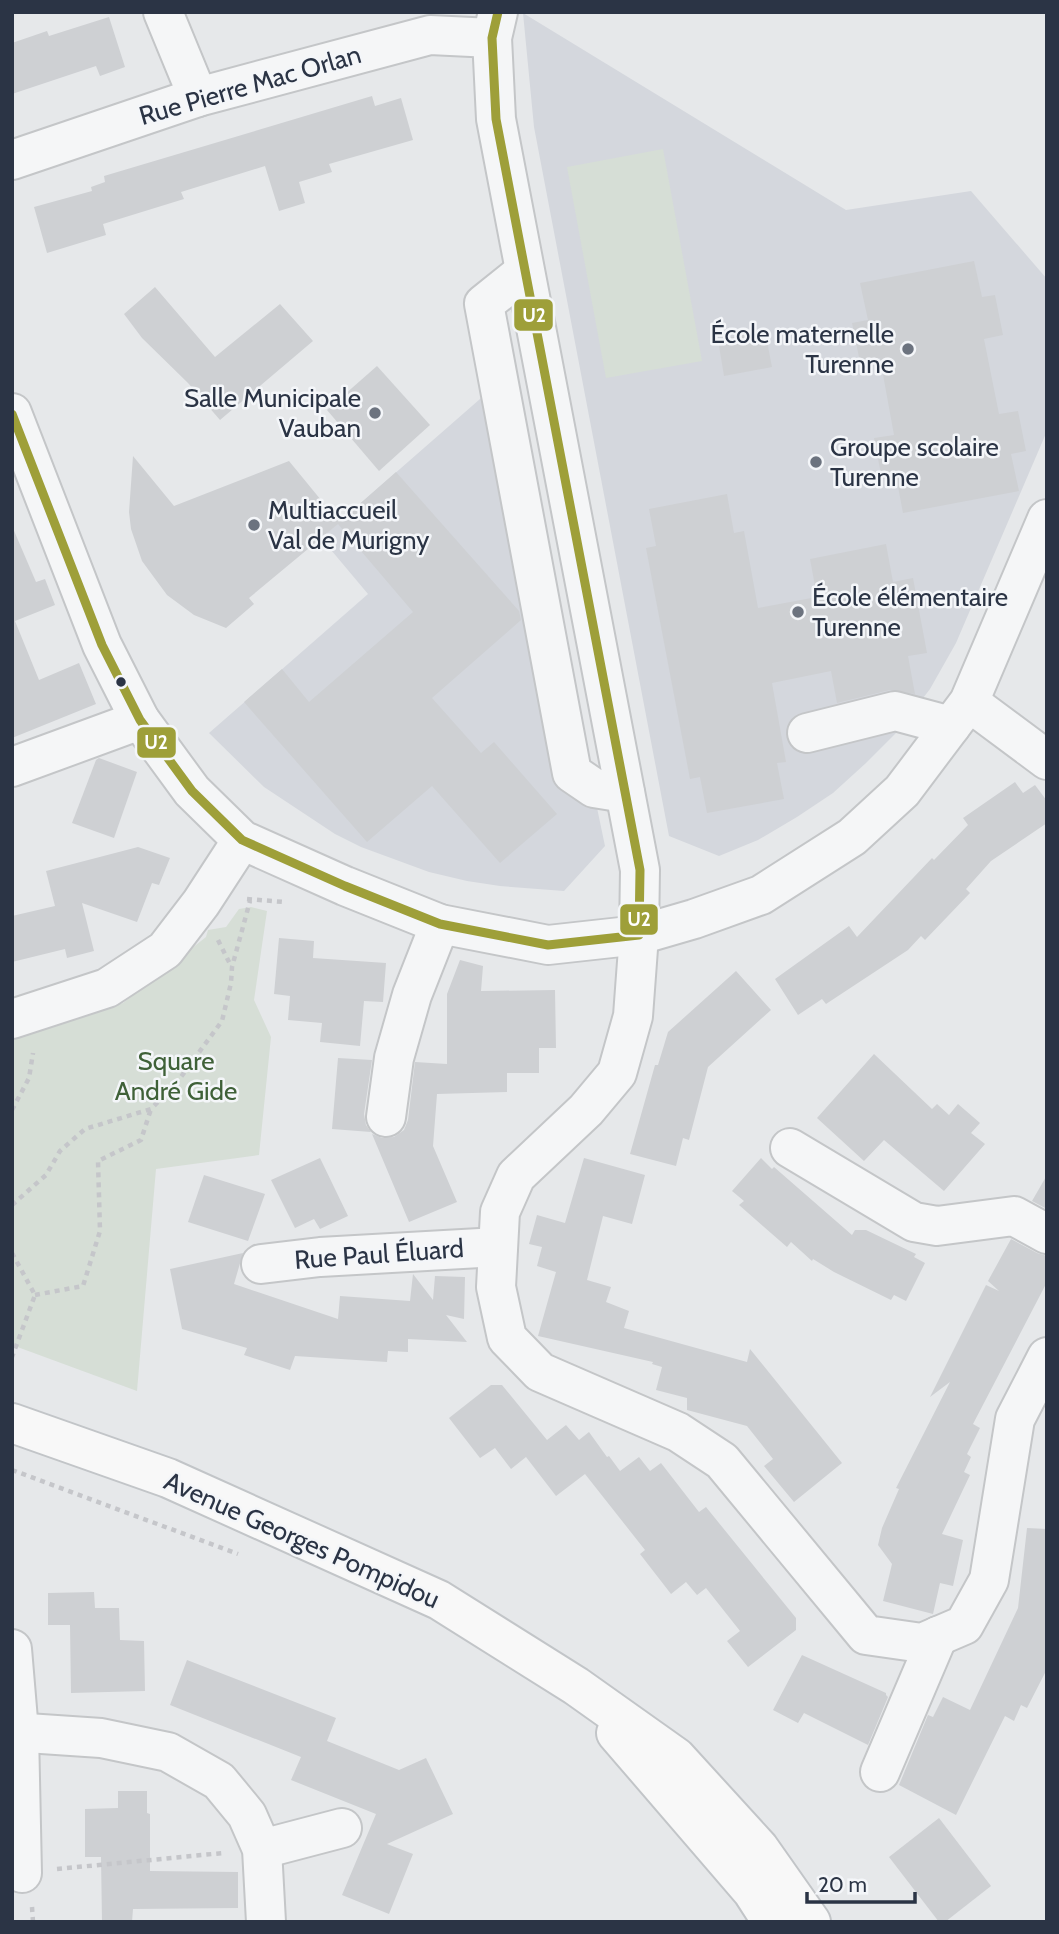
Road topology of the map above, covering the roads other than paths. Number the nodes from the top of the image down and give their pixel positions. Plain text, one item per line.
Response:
1 (163, 12) edge
2 (495, 25) edge
3 (198, 97) junction
4 (12, 160) edge
5 (12, 413) edge
6 (1047, 519) edge
7 (960, 714) junction
8 (140, 720) junction
9 (807, 733) dead end
10 (1047, 760) edge
11 (12, 767) edge
12 (242, 840) junction
13 (440, 924) junction
14 (639, 935) junction
15 (26, 1014) edge
16 (386, 1117) dead end
17 (790, 1148) dead end
18 (1047, 1234) edge
19 (498, 1247) junction
20 (261, 1264) dead end
21 (1047, 1357) edge
22 (12, 1423) edge
23 (938, 1636) junction
24 (12, 1649) edge
25 (576, 1686) junction
26 (15, 1732) edge
27 (880, 1772) dead end
28 (342, 1828) dead end
29 (262, 1849) junction
30 (22, 1873) road end
31 (266, 1922) edge
32 (772, 1922) edge
33 (811, 1922) edge

1 - 3 street
2 - 3 street, Rue Pierre Mac Orlan
2 - 14 street
3 - 4 street, Rue Pierre Mac Orlan
5 - 8 street
6 - 7 street
7 - 9 street
7 - 10 street
7 - 14 street
8 - 11 street
8 - 12 street
12 - 13 street
12 - 15 street
13 - 14 street
13 - 16 street
14 - 19 street
17 - 18 street
19 - 20 street, Rue Paul Éluard
19 - 23 street
21 - 23 street
22 - 25 main road, Avenue Georges Pompidou
23 - 27 street
24 - 26 street
25 - 32 main road, Avenue Georges Pompidou
25 - 33 main road, Avenue Georges Pompidou
26 - 29 street
26 - 30 street
28 - 29 street
29 - 31 street

